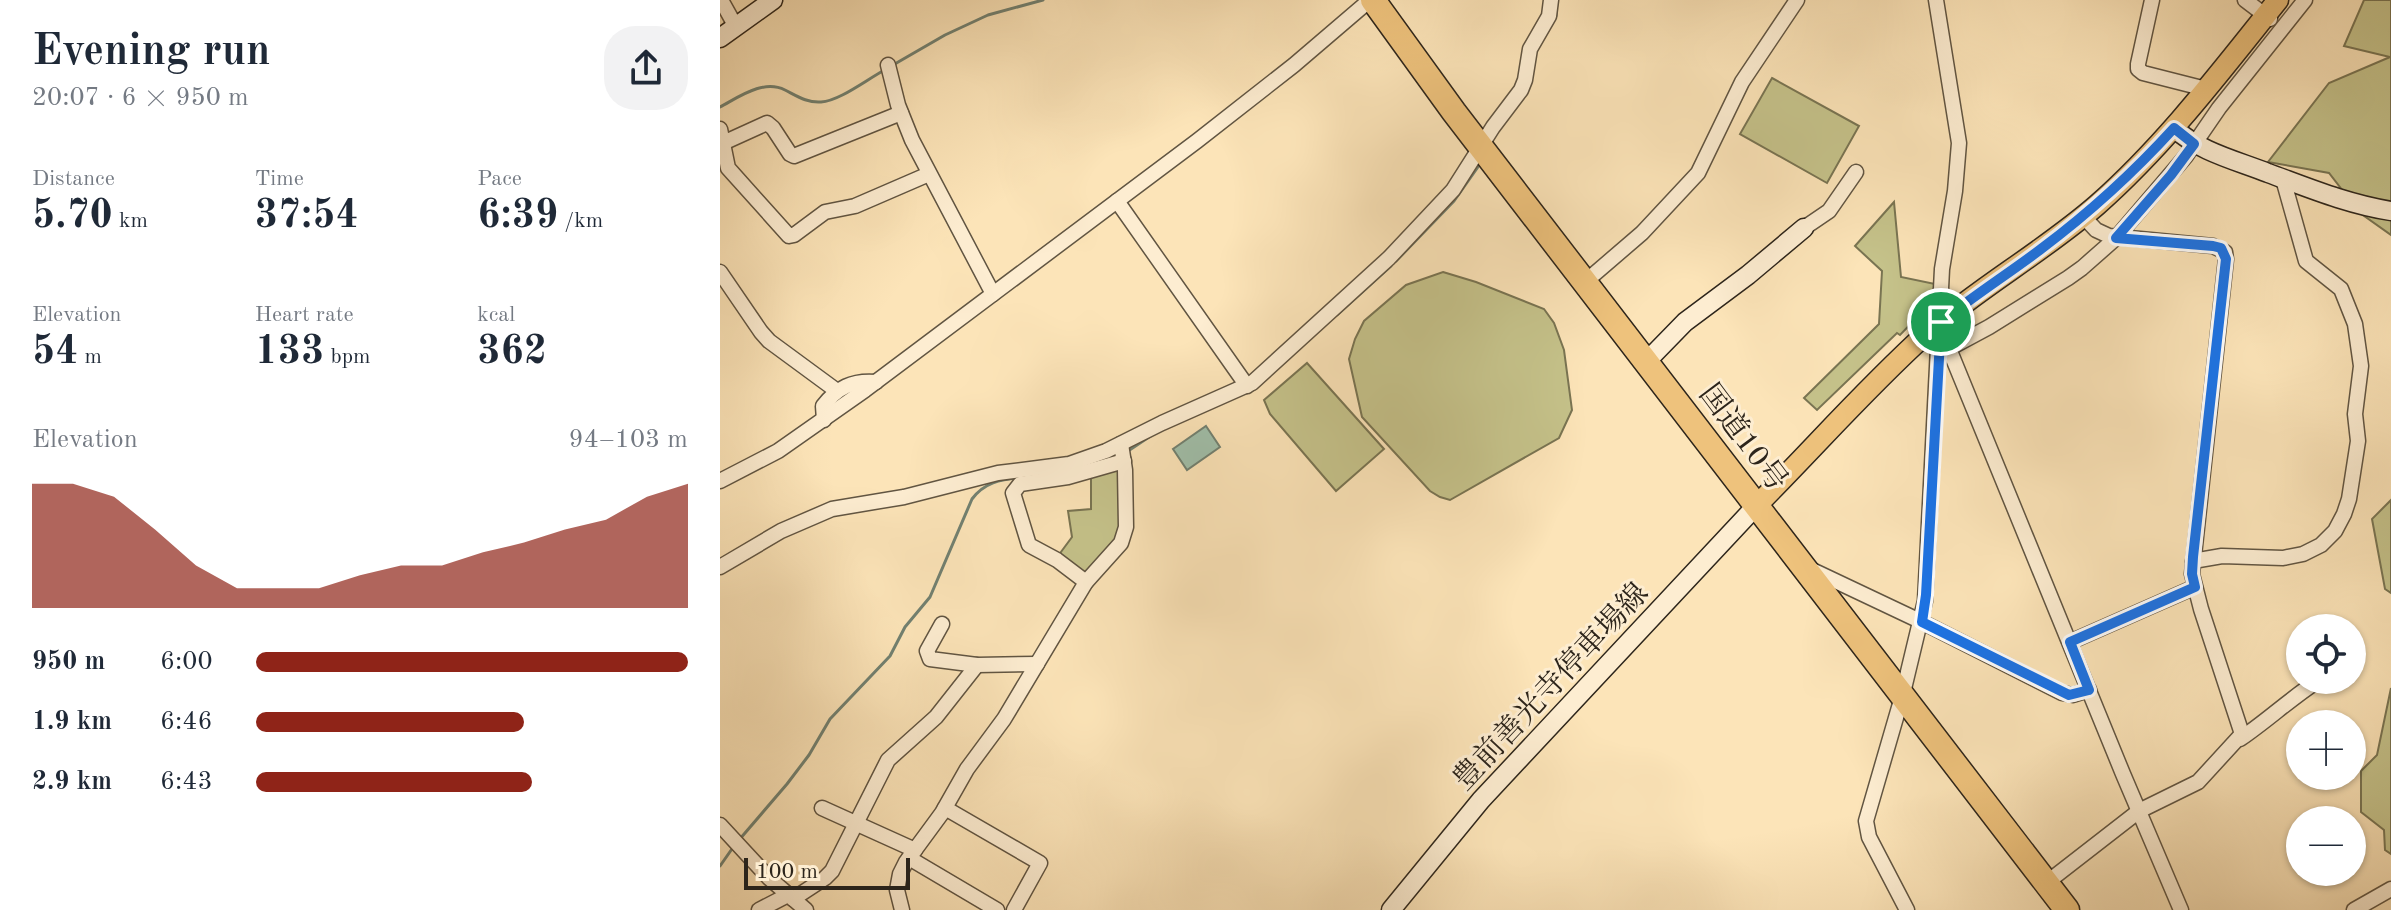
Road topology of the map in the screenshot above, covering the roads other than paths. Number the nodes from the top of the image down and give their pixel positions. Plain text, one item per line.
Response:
1 (721, 0) edge
2 (773, 0) edge
3 (1372, 0) edge
4 (1551, 0) edge
5 (1797, 0) edge
6 (1936, 0) edge
7 (2152, 0) edge
8 (2245, 0) edge
9 (2305, 0) edge
10 (2275, 14) edge
11 (736, 27) junction
12 (720, 38) edge
13 (888, 65) dead end
14 (2206, 89) junction
15 (901, 113) junction
16 (2174, 128) junction
17 (722, 136) edge
18 (2194, 144) junction
19 (1481, 146) junction
20 (1856, 172) dead end
21 (929, 174) junction
22 (2283, 179) junction
23 (1117, 201) junction
24 (2391, 211) edge
25 (2083, 216) junction
26 (1804, 228) joint
27 (2116, 238) junction
28 (720, 272) edge
29 (1585, 282) junction
30 (993, 294) junction
31 (1941, 322) junction
32 (1948, 349) junction
33 (1646, 362) junction
34 (876, 382) junction
35 (1247, 386) junction
36 (837, 391) junction
37 (824, 420) junction
38 (1121, 444) junction
39 (1124, 461) junction
40 (720, 481) edge
41 (1756, 506) junction
42 (2193, 561) junction
43 (1802, 566) junction
44 (720, 567) edge
45 (1086, 582) junction
46 (2195, 587) junction
47 (1922, 622) junction
48 (942, 624) dead end
49 (2070, 642) junction
50 (1037, 664) junction
51 (977, 665) junction
52 (2089, 690) junction
53 (2297, 694) edge
54 (1902, 697) junction
55 (2240, 739) junction
56 (822, 808) dead end
57 (945, 808) junction
58 (2139, 811) junction
59 (857, 822) junction
60 (720, 825) edge
61 (912, 854) junction
62 (2045, 884) junction
63 (2391, 889) edge
64 (790, 897) junction
65 (761, 910) edge
66 (806, 910) edge
67 (902, 910) edge
68 (997, 910) edge
69 (1014, 910) edge
70 (1391, 910) edge
71 (1907, 910) edge
72 (2067, 910) edge
73 (2181, 910) edge
74 (2354, 910) edge

1 - 11 street
2 - 11 main road
3 - 19 highway, 国道10号
3 - 23 street
4 - 19 street
5 - 29 street
6 - 31 street
7 - 14 street
8 - 10 street
9 - 10 street
10 - 14 main road
10 - 18 street
11 - 12 main road
13 - 15 street
14 - 16 main road
15 - 17 street
15 - 21 street
16 - 18 main road
16 - 25 main road
17 - 21 street
18 - 22 main road
18 - 27 street
19 - 29 highway, 国道10号
19 - 35 street
20 - 26 street
21 - 30 street
22 - 24 main road
22 - 42 street
23 - 30 street
23 - 35 street
25 - 27 street
25 - 31 main road
26 - 33 main road
27 - 32 street
27 - 42 street
28 - 36 street
29 - 33 highway, 国道10号
30 - 34 street
31 - 32 street
31 - 41 main road
31 - 47 street
32 - 49 street
33 - 41 highway, 国道10号
34 - 36 street
34 - 37 street
35 - 38 street
36 - 37 street
37 - 40 street
38 - 39 street
38 - 44 street
39 - 45 street
39 - 45 street
41 - 43 highway, 国道10号
41 - 70 main road, 豊前善光寺停車場線
42 - 46 street
43 - 47 street
43 - 54 highway, 国道10号
45 - 50 street
46 - 49 street
46 - 55 street
47 - 52 street
47 - 54 street
48 - 51 street
49 - 52 street
50 - 51 street
50 - 57 street
51 - 59 street
52 - 58 street
53 - 55 street
54 - 62 highway, 国道10号
54 - 71 street
55 - 58 street
56 - 59 street
57 - 61 street
57 - 69 street
58 - 62 street
58 - 73 street
59 - 61 street
59 - 64 street
60 - 64 street
61 - 67 street
61 - 68 street
62 - 72 highway, 国道10号
63 - 74 street
64 - 65 street
64 - 66 street

